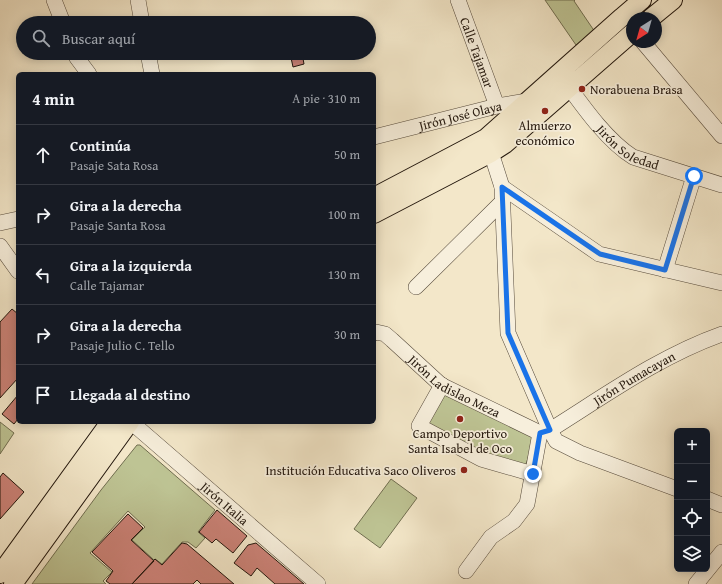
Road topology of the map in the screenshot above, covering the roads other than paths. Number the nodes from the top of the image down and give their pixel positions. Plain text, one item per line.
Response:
1 (54, 0) edge
2 (138, 0) edge
3 (458, 0) edge
4 (642, 0) edge
5 (673, 0) edge
6 (634, 12) edge
7 (658, 12) edge
8 (60, 16) edge
9 (141, 16) edge
10 (626, 24) edge
11 (626, 38) edge
12 (648, 48) edge
13 (78, 60) edge
14 (149, 60) edge
15 (88, 72) edge
16 (152, 72) edge
17 (559, 74) junction
18 (569, 88) junction
19 (527, 101) junction
20 (497, 106) junction
21 (546, 108) junction
22 (376, 136) edge
23 (722, 136) edge
24 (489, 146) junction
25 (694, 176) junction
26 (722, 185) edge
27 (502, 187) junction
28 (376, 196) edge
29 (502, 202) junction
30 (376, 213) edge
31 (16, 219) edge
32 (0, 223) edge
33 (0, 246) edge
34 (16, 268) edge
35 (665, 270) junction
36 (722, 283) edge
37 (416, 287) dead end
38 (376, 332) edge
39 (722, 334) edge
40 (442, 385) junction
41 (109, 424) edge
42 (130, 424) edge
43 (133, 424) edge
44 (545, 432) junction
45 (533, 474) junction
46 (674, 488) edge
47 (710, 500) edge
48 (722, 504) edge
49 (722, 552) edge
50 (466, 571) dead end
51 (0, 574) edge
52 (13, 584) edge
53 (318, 584) edge
54 (696, 584) edge

1 - 8 street
2 - 9 street
3 - 20 street, Calle Tajamar
4 - 6 main road
5 - 7 main road
10 - 17 main road
11 - 18 main road
12 - 23 street
13 - 15 street
14 - 16 street
17 - 18 street, Jirón Soledad
17 - 19 main road
18 - 21 main road
18 - 25 street, Jirón Soledad
19 - 20 street, Jirón José Olaya
19 - 21 street, Jirón José Olaya
19 - 24 main road
20 - 22 street, Jirón José Olaya
21 - 24 main road
24 - 27 street
24 - 28 main road
24 - 30 main road
25 - 26 street, Jirón Soledad
25 - 35 street
27 - 29 street
27 - 35 street
29 - 37 street
29 - 44 street
31 - 32 street
33 - 34 street
35 - 36 street
38 - 40 street, Jirón Ladislao Meza
39 - 44 street, Jirón Pumacayan
40 - 44 street, Jirón Ladislao Meza
40 - 45 street
41 - 51 main road
42 - 52 main road
43 - 53 street, Jirón Italia
44 - 45 street
44 - 46 street, Jirón Ladislao Meza
45 - 50 street
47 - 48 street
49 - 54 street

